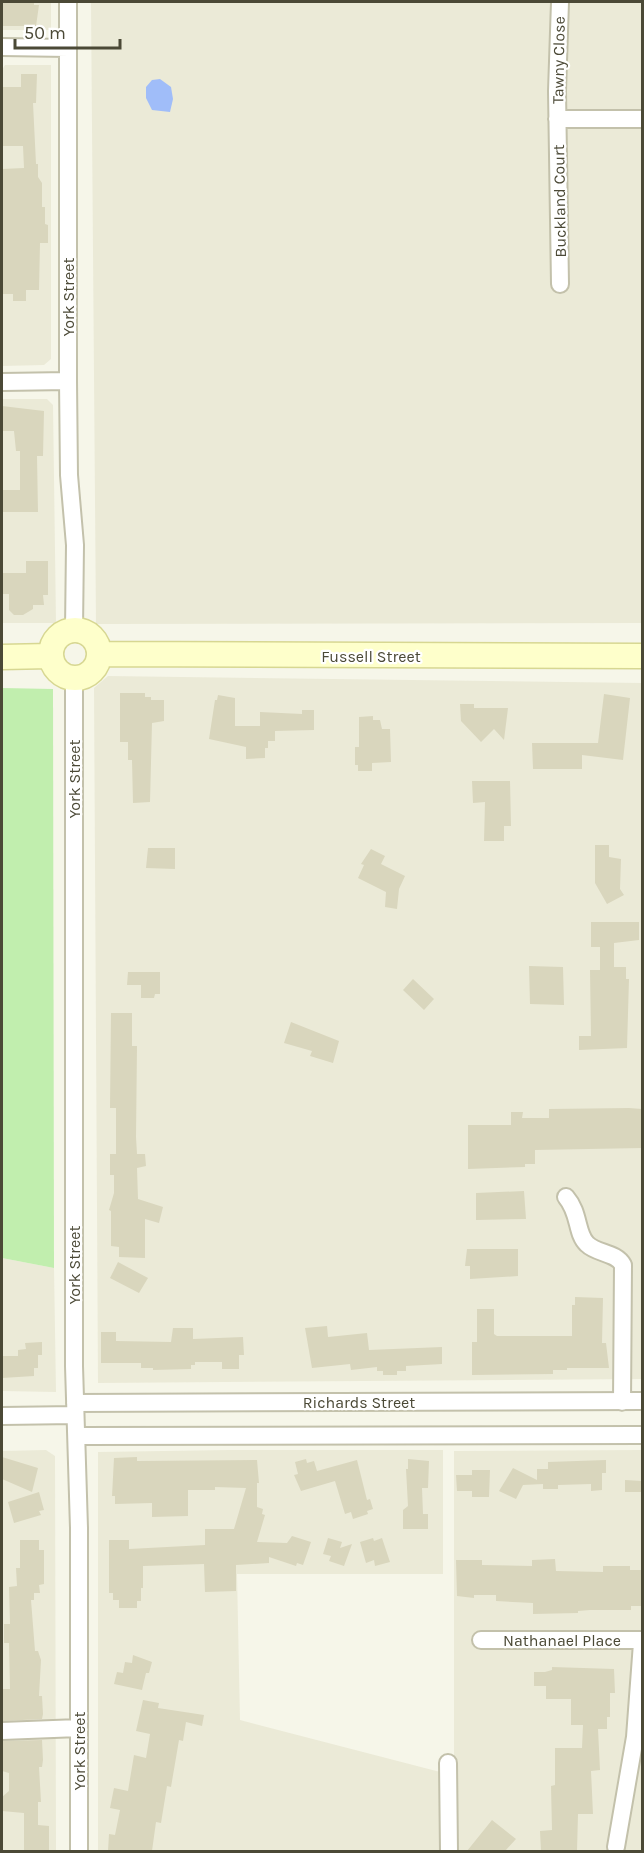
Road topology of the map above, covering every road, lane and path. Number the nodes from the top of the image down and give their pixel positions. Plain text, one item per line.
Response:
1 (68, 2) edge
2 (560, 2) edge
3 (2, 47) edge
4 (68, 48) junction
5 (557, 119) junction
6 (642, 119) edge
7 (560, 284) dead end
8 (68, 381) junction
9 (2, 382) edge
10 (74, 629) junction
11 (99, 654) junction
12 (50, 656) junction
13 (2, 657) edge
14 (642, 657) edge
15 (74, 678) junction
16 (566, 1197) dead end
17 (622, 1401) junction
18 (642, 1401) edge
19 (75, 1409) junction
20 (2, 1416) edge
21 (642, 1435) edge
22 (77, 1436) junction
23 (481, 1640) dead end
24 (642, 1642) edge
25 (2, 1731) edge
26 (79, 1731) junction
27 (448, 1763) dead end
28 (616, 1847) dead end
29 (79, 1851) edge
30 (449, 1851) edge

1 - 4 street, York Street
2 - 5 street, Tawny Close
3 - 4 street
4 - 8 street, York Street
5 - 6 street
5 - 7 street, Buckland Court
8 - 9 street
8 - 10 street, York Street
10 - 11 street
10 - 12 street
11 - 14 street, Fussell Street
11 - 15 street
12 - 13 street
12 - 15 street
15 - 19 street, York Street
16 - 17 street
17 - 18 street, Richards Street
17 - 19 street, Richards Street
19 - 20 street, Richards Street
19 - 22 street, York Street
21 - 22 street, Richards Street
22 - 26 street, York Street
23 - 24 street, Nathanael Place
24 - 28 street
25 - 26 street
26 - 29 street, York Street
27 - 30 street

